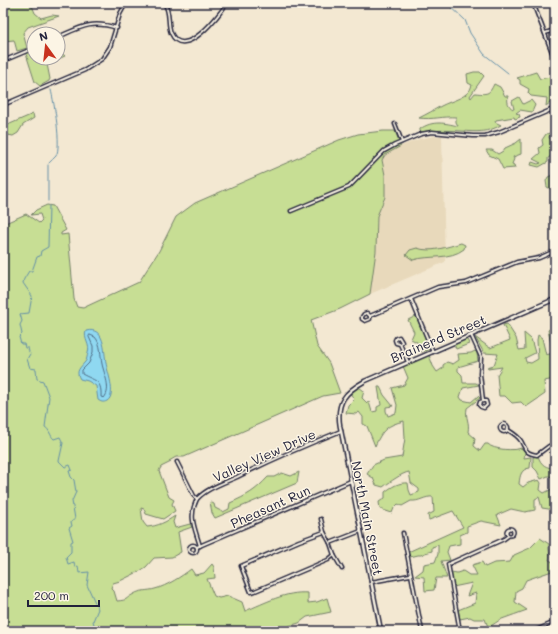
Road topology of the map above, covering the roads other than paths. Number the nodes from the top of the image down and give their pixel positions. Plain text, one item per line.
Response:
1 (126, 3) edge
2 (164, 3) edge
3 (227, 3) edge
4 (533, 3) edge
5 (117, 28) junction
6 (555, 30) edge
7 (545, 33) junction
8 (66, 34) edge
9 (26, 51) edge
10 (555, 60) edge
11 (3, 61) edge
12 (3, 105) edge
13 (555, 106) edge
14 (552, 110) junction
15 (555, 110) edge
16 (395, 124) dead end
17 (402, 142) junction
18 (291, 211) dead end
19 (555, 251) edge
20 (411, 299) junction
21 (555, 299) edge
22 (370, 316) junction
23 (472, 335) junction
24 (400, 344) dead end
25 (433, 352) junction
26 (408, 362) junction
27 (483, 401) dead end
28 (339, 408) joint
29 (508, 430) dead end
30 (341, 431) junction
31 (555, 445) edge
32 (177, 462) dead end
33 (351, 481) junction
34 (197, 499) junction
35 (320, 519) dead end
36 (361, 531) junction
37 (324, 532) junction
38 (403, 533) dead end
39 (508, 536) dead end
40 (330, 543) junction
41 (200, 546) junction
42 (197, 548) dead end
43 (334, 555) junction
44 (342, 569) dead end
45 (410, 575) junction
46 (371, 582) junction
47 (555, 622) edge
48 (381, 631) edge
49 (422, 631) edge
50 (460, 631) edge
51 (534, 631) edge

1 - 5 street
2 - 3 street
4 - 7 street
5 - 8 street
5 - 12 street
6 - 7 street
7 - 10 street
9 - 11 street
13 - 14 street
14 - 15 street
14 - 17 street
16 - 17 street
17 - 18 street
19 - 20 street
20 - 22 street
20 - 25 street
21 - 23 street, Brainerd Street
22 - 22 street
23 - 25 street, Brainerd Street
23 - 27 street
24 - 26 street
25 - 26 street, Brainerd Street
26 - 28 street, Brainerd Street
28 - 30 street, North Main Street
29 - 31 street
30 - 33 street, North Main Street
30 - 34 street, Valley View Drive
32 - 34 street
33 - 36 street, North Main Street
33 - 41 street, Pheasant Run
34 - 41 street
35 - 37 street
36 - 40 street
36 - 46 street, North Main Street
37 - 40 street
37 - 43 street
38 - 45 street
39 - 50 street
40 - 43 street
41 - 42 street, Pheasant Run
43 - 44 street
45 - 46 street
45 - 49 street
46 - 48 street, North Main Street
47 - 51 street

